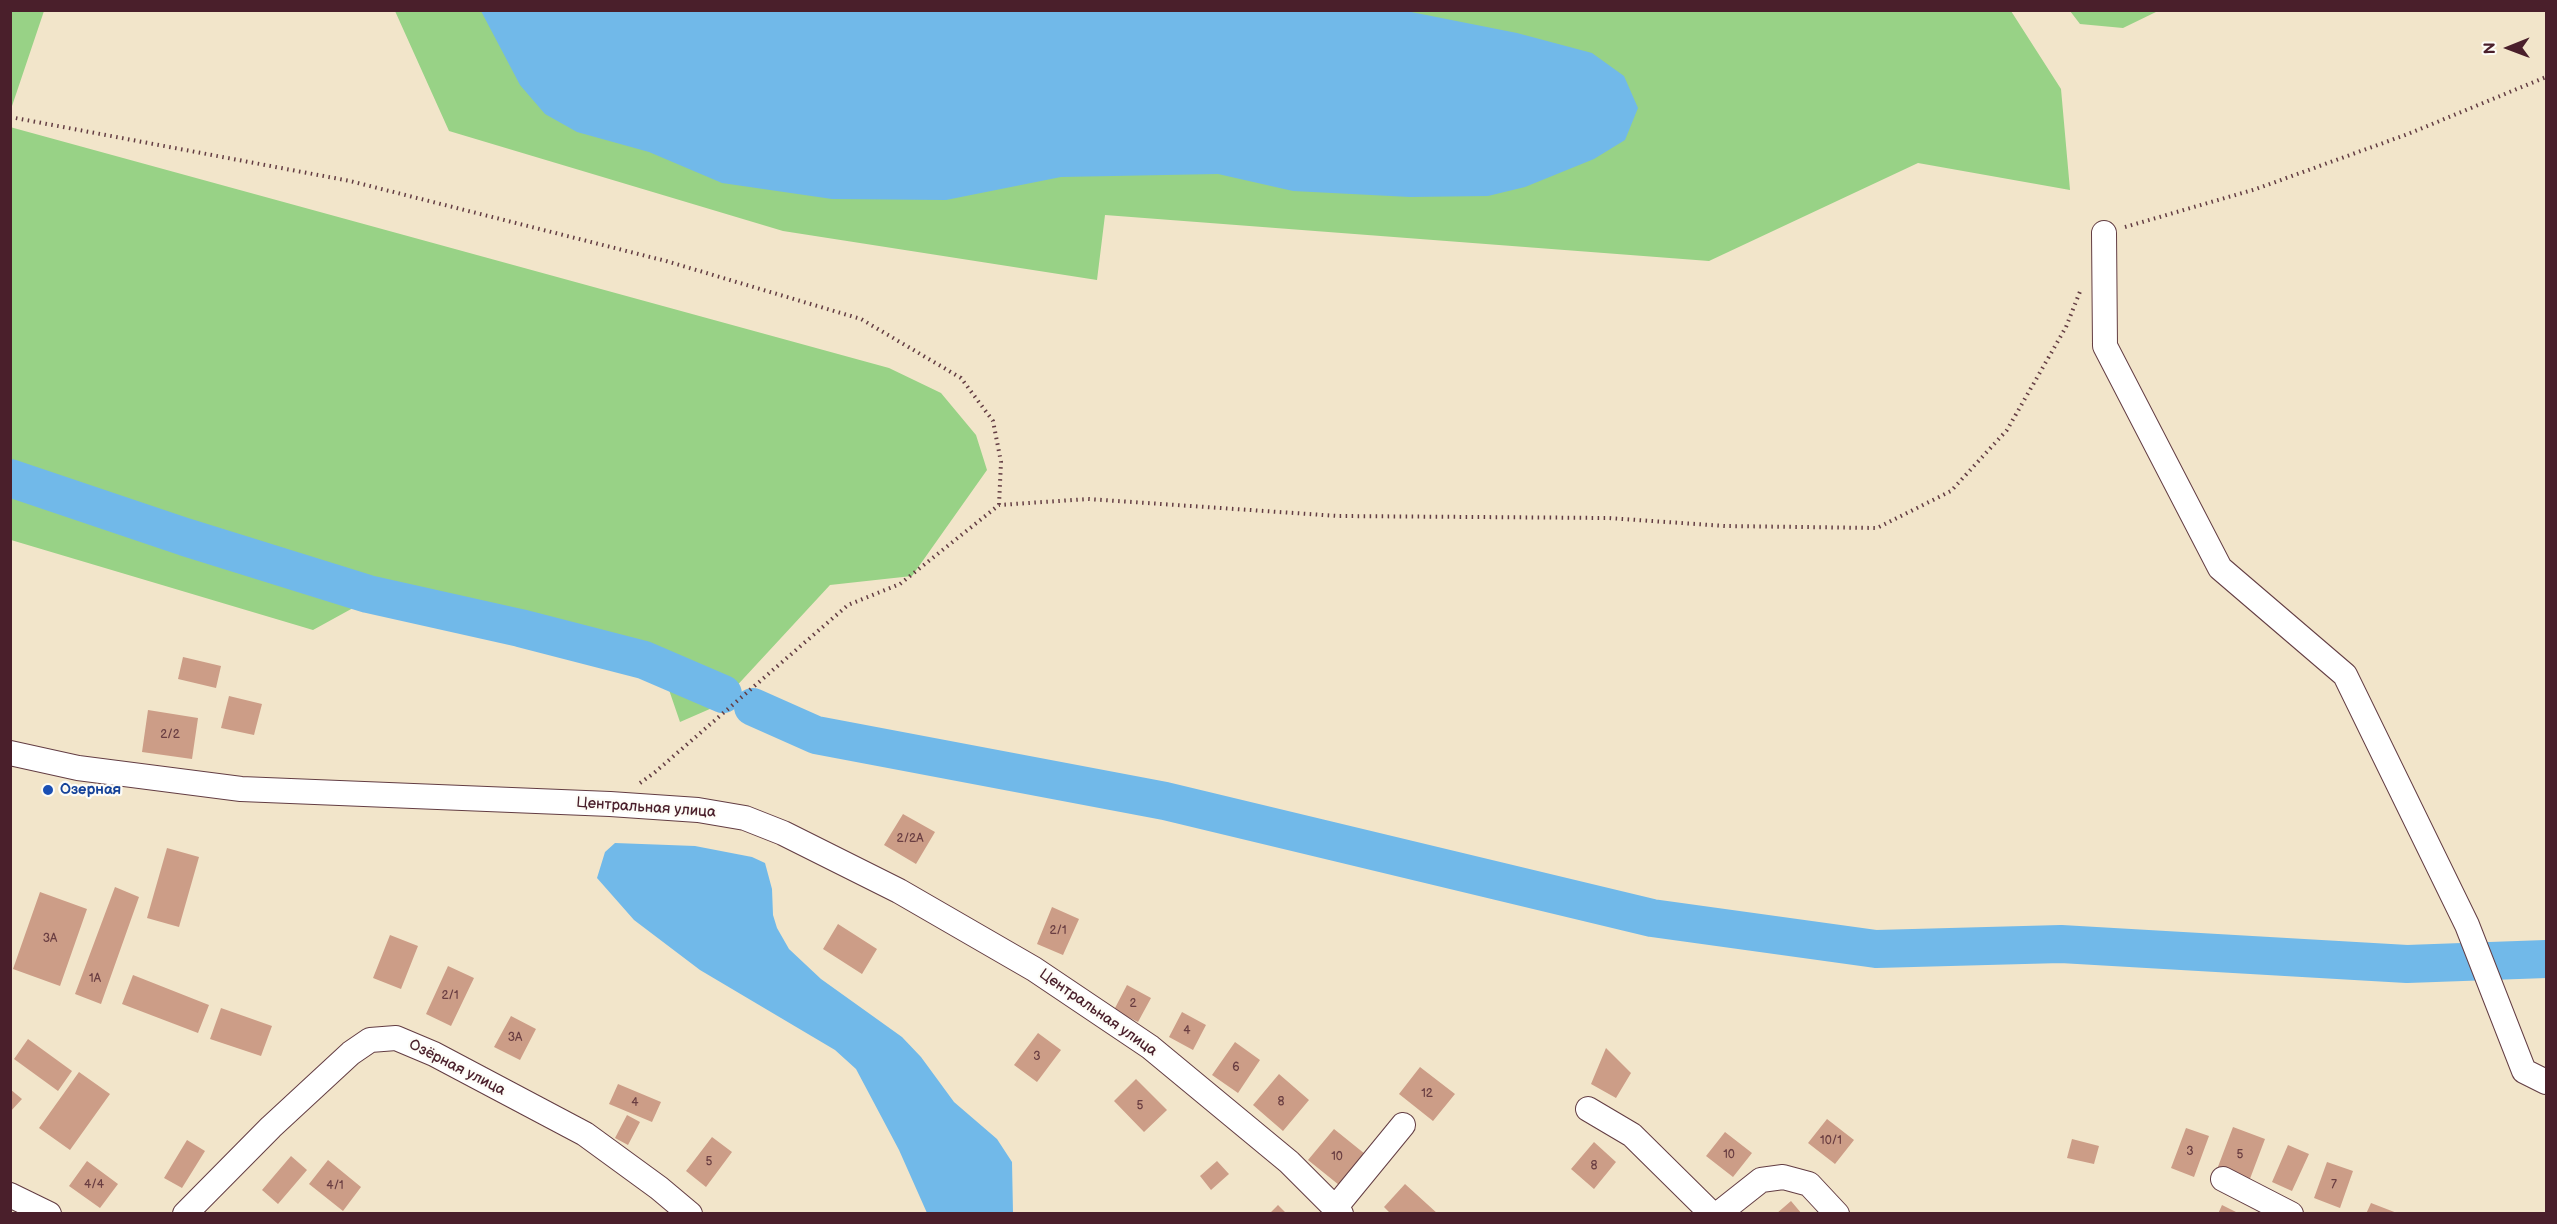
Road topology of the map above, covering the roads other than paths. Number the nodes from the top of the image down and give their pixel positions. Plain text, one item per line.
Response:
1 (2104, 233) road end
2 (10, 753) edge
3 (2547, 1082) edge
4 (1588, 1109) dead end
5 (1403, 1125) dead end
6 (2223, 1179) dead end
7 (10, 1195) edge
8 (1338, 1211) edge
9 (49, 1214) edge
10 (185, 1214) edge
11 (690, 1214) edge
12 (1712, 1214) edge
13 (1718, 1214) edge
14 (1837, 1214) edge
15 (2291, 1214) edge

1 - 3 street
2 - 8 street, Центральная улица
4 - 12 street
5 - 8 street
6 - 15 street
7 - 9 street
10 - 11 street, Озёрная улица
13 - 14 street

